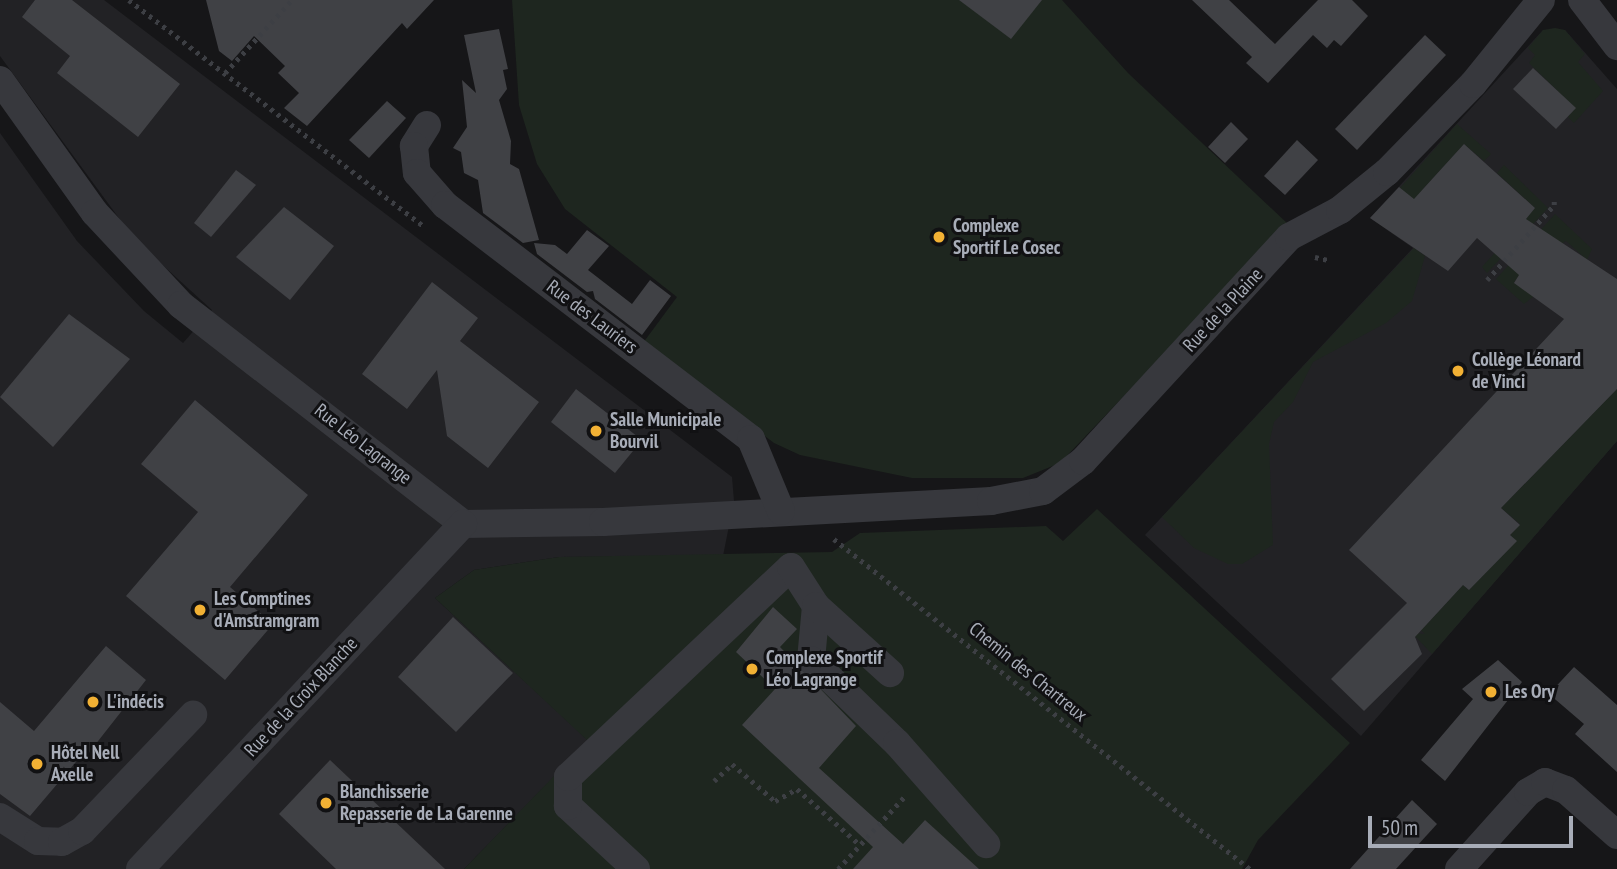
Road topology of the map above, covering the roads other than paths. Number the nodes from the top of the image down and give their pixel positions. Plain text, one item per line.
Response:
1 (1541, 0) edge
2 (1582, 0) edge
3 (1617, 46) edge
4 (0, 80) edge
5 (427, 125) dead end
6 (781, 510) junction
7 (463, 524) junction
8 (816, 606) junction
9 (890, 673) dead end
10 (193, 715) dead end
11 (0, 817) edge
12 (1617, 835) edge
13 (986, 844) dead end
14 (140, 869) edge
15 (636, 869) edge
16 (1459, 869) edge

1 - 6 street, Rue de la Plaine
2 - 3 street
4 - 7 street, Rue Léo Lagrange
5 - 6 street, Rue des Lauriers
6 - 7 street
7 - 14 street, Rue de la Croix Blanche
8 - 9 street
8 - 13 street
8 - 15 street
10 - 11 street
12 - 16 street

